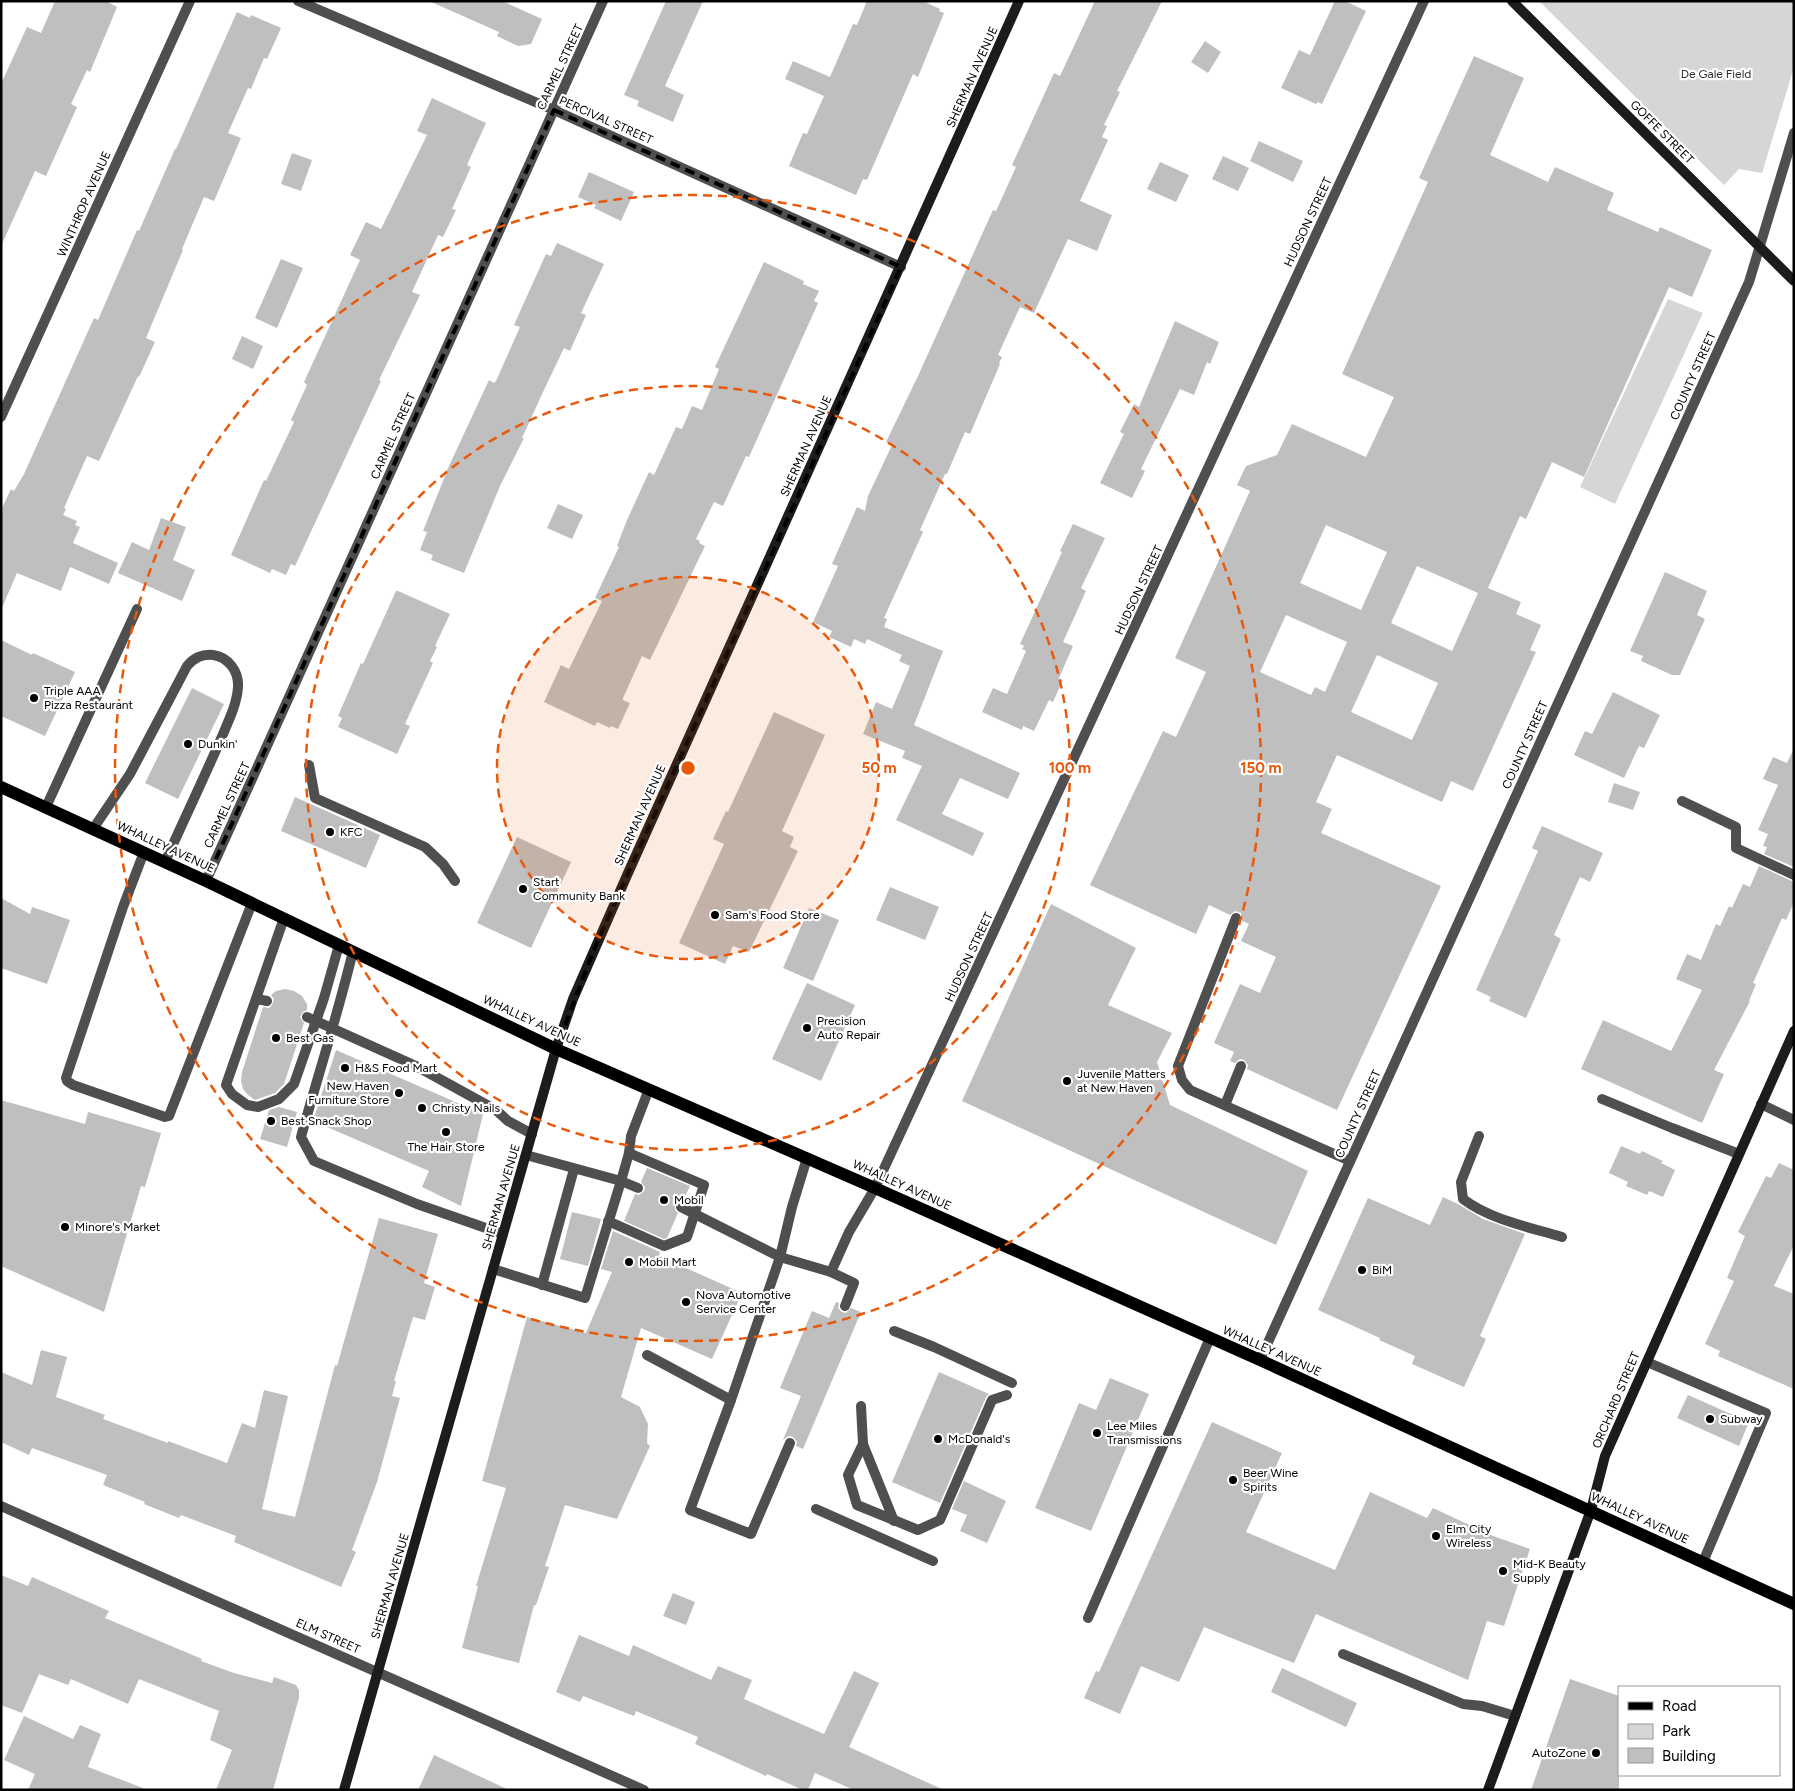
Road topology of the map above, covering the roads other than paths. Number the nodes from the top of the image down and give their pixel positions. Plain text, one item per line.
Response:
1 (190, 1) edge
2 (298, 1) edge
3 (603, 1) edge
4 (1019, 1) edge
5 (1424, 1) edge
6 (1512, 1) edge
7 (554, 110) junction
8 (1794, 133) edge
9 (1760, 247) junction
10 (901, 267) junction
11 (1794, 281) edge
12 (1, 417) edge
13 (137, 609) dead end
14 (308, 765) dead end
15 (1, 786) edge
16 (1682, 801) dead end
17 (46, 807) junction
18 (93, 829) junction
19 (144, 852) junction
20 (165, 862) junction
21 (1794, 875) edge
22 (206, 881) junction
23 (455, 881) dead end
24 (252, 903) junction
25 (284, 918) junction
26 (1236, 918) dead end
27 (340, 945) junction
28 (353, 951) junction
29 (311, 1019) junction
30 (333, 1029) junction
31 (1794, 1031) edge
32 (556, 1049) junction
33 (1241, 1066) dead end
34 (649, 1089) junction
35 (1602, 1099) dead end
36 (1761, 1104) junction
37 (1225, 1105) junction
38 (1794, 1120) edge
39 (532, 1134) junction
40 (1479, 1136) dead end
41 (629, 1153) junction
42 (1739, 1154) junction
43 (526, 1155) junction
44 (807, 1158) junction
45 (1350, 1161) junction
46 (574, 1169) junction
47 (621, 1181) junction
48 (638, 1188) dead end
49 (875, 1188) junction
50 (680, 1207) dead end
51 (695, 1213) junction
52 (608, 1221) junction
53 (502, 1234) junction
54 (1562, 1237) dead end
55 (780, 1257) junction
56 (493, 1270) junction
57 (831, 1272) junction
58 (542, 1285) junction
59 (845, 1306) dead end
60 (894, 1331) dead end
61 (1210, 1338) junction
62 (647, 1356) dead end
63 (1260, 1360) junction
64 (1647, 1362) junction
65 (1012, 1383) dead end
66 (1007, 1395) dead end
67 (731, 1400) junction
68 (861, 1406) dead end
69 (790, 1443) dead end
70 (864, 1444) junction
71 (1, 1506) edge
72 (816, 1510) dead end
73 (1591, 1510) junction
74 (894, 1521) junction
75 (933, 1561) dead end
76 (1703, 1562) junction
77 (1794, 1604) edge
78 (1088, 1618) dead end
79 (1343, 1654) dead end
80 (378, 1672) junction
81 (1515, 1716) junction
82 (344, 1790) edge
83 (644, 1790) edge
84 (1488, 1790) edge

1 - 12 street, WINTHROP AVENUE
2 - 7 street, PERCIVAL STREET
3 - 7 street, CARMEL STREET
4 - 10 main road, SHERMAN AVENUE
5 - 49 street, HUDSON STREET
6 - 9 main road, GOFFE STREET
7 - 10 street, PERCIVAL STREET
7 - 22 street, CARMEL STREET
8 - 9 street, COUNTY STREET
9 - 11 main road, GOFFE STREET
9 - 45 street, COUNTY STREET
10 - 32 main road, SHERMAN AVENUE
13 - 17 street
14 - 23 street
15 - 17 main road, WHALLEY AVENUE
16 - 21 street
17 - 18 main road, WHALLEY AVENUE
18 - 19 main road, WHALLEY AVENUE
18 - 20 street
19 - 20 main road, WHALLEY AVENUE
19 - 24 street
20 - 22 main road, WHALLEY AVENUE
22 - 24 main road, WHALLEY AVENUE
24 - 25 main road, WHALLEY AVENUE
25 - 27 main road, WHALLEY AVENUE
25 - 29 street
26 - 37 street
27 - 28 main road, WHALLEY AVENUE
27 - 29 street
28 - 30 street
28 - 32 main road, WHALLEY AVENUE
29 - 30 street
30 - 39 street
30 - 53 street
31 - 36 main road, ORCHARD STREET
32 - 34 main road, WHALLEY AVENUE
32 - 39 main road, SHERMAN AVENUE
33 - 37 street
34 - 41 street
34 - 44 main road, WHALLEY AVENUE
35 - 42 street
36 - 38 street
36 - 42 main road, ORCHARD STREET
37 - 45 street
39 - 43 main road, SHERMAN AVENUE
40 - 54 street
41 - 47 street
41 - 51 street
42 - 64 main road, ORCHARD STREET
43 - 46 street
43 - 53 main road, SHERMAN AVENUE
44 - 49 main road, WHALLEY AVENUE
44 - 55 street
45 - 63 street, COUNTY STREET
46 - 47 street
46 - 58 street
47 - 48 street
47 - 52 street
49 - 57 street, HUDSON STREET
49 - 61 main road, WHALLEY AVENUE
50 - 51 street
51 - 52 street
51 - 55 street
52 - 58 street
53 - 56 main road, SHERMAN AVENUE
55 - 57 street
55 - 67 street
56 - 58 street
56 - 80 main road, SHERMAN AVENUE
57 - 59 street
60 - 65 street
61 - 63 main road, WHALLEY AVENUE
61 - 78 street
62 - 67 street
63 - 73 main road, WHALLEY AVENUE
64 - 73 main road, ORCHARD STREET
64 - 76 street
66 - 74 street
67 - 69 street
68 - 70 street
70 - 74 street
70 - 74 street
71 - 80 street, ELM STREET
72 - 75 street
73 - 76 main road, WHALLEY AVENUE
73 - 81 main road, ORCHARD STREET
76 - 77 main road, WHALLEY AVENUE
79 - 81 street
80 - 82 main road, SHERMAN AVENUE
80 - 83 street, ELM STREET
81 - 84 main road, ORCHARD STREET

